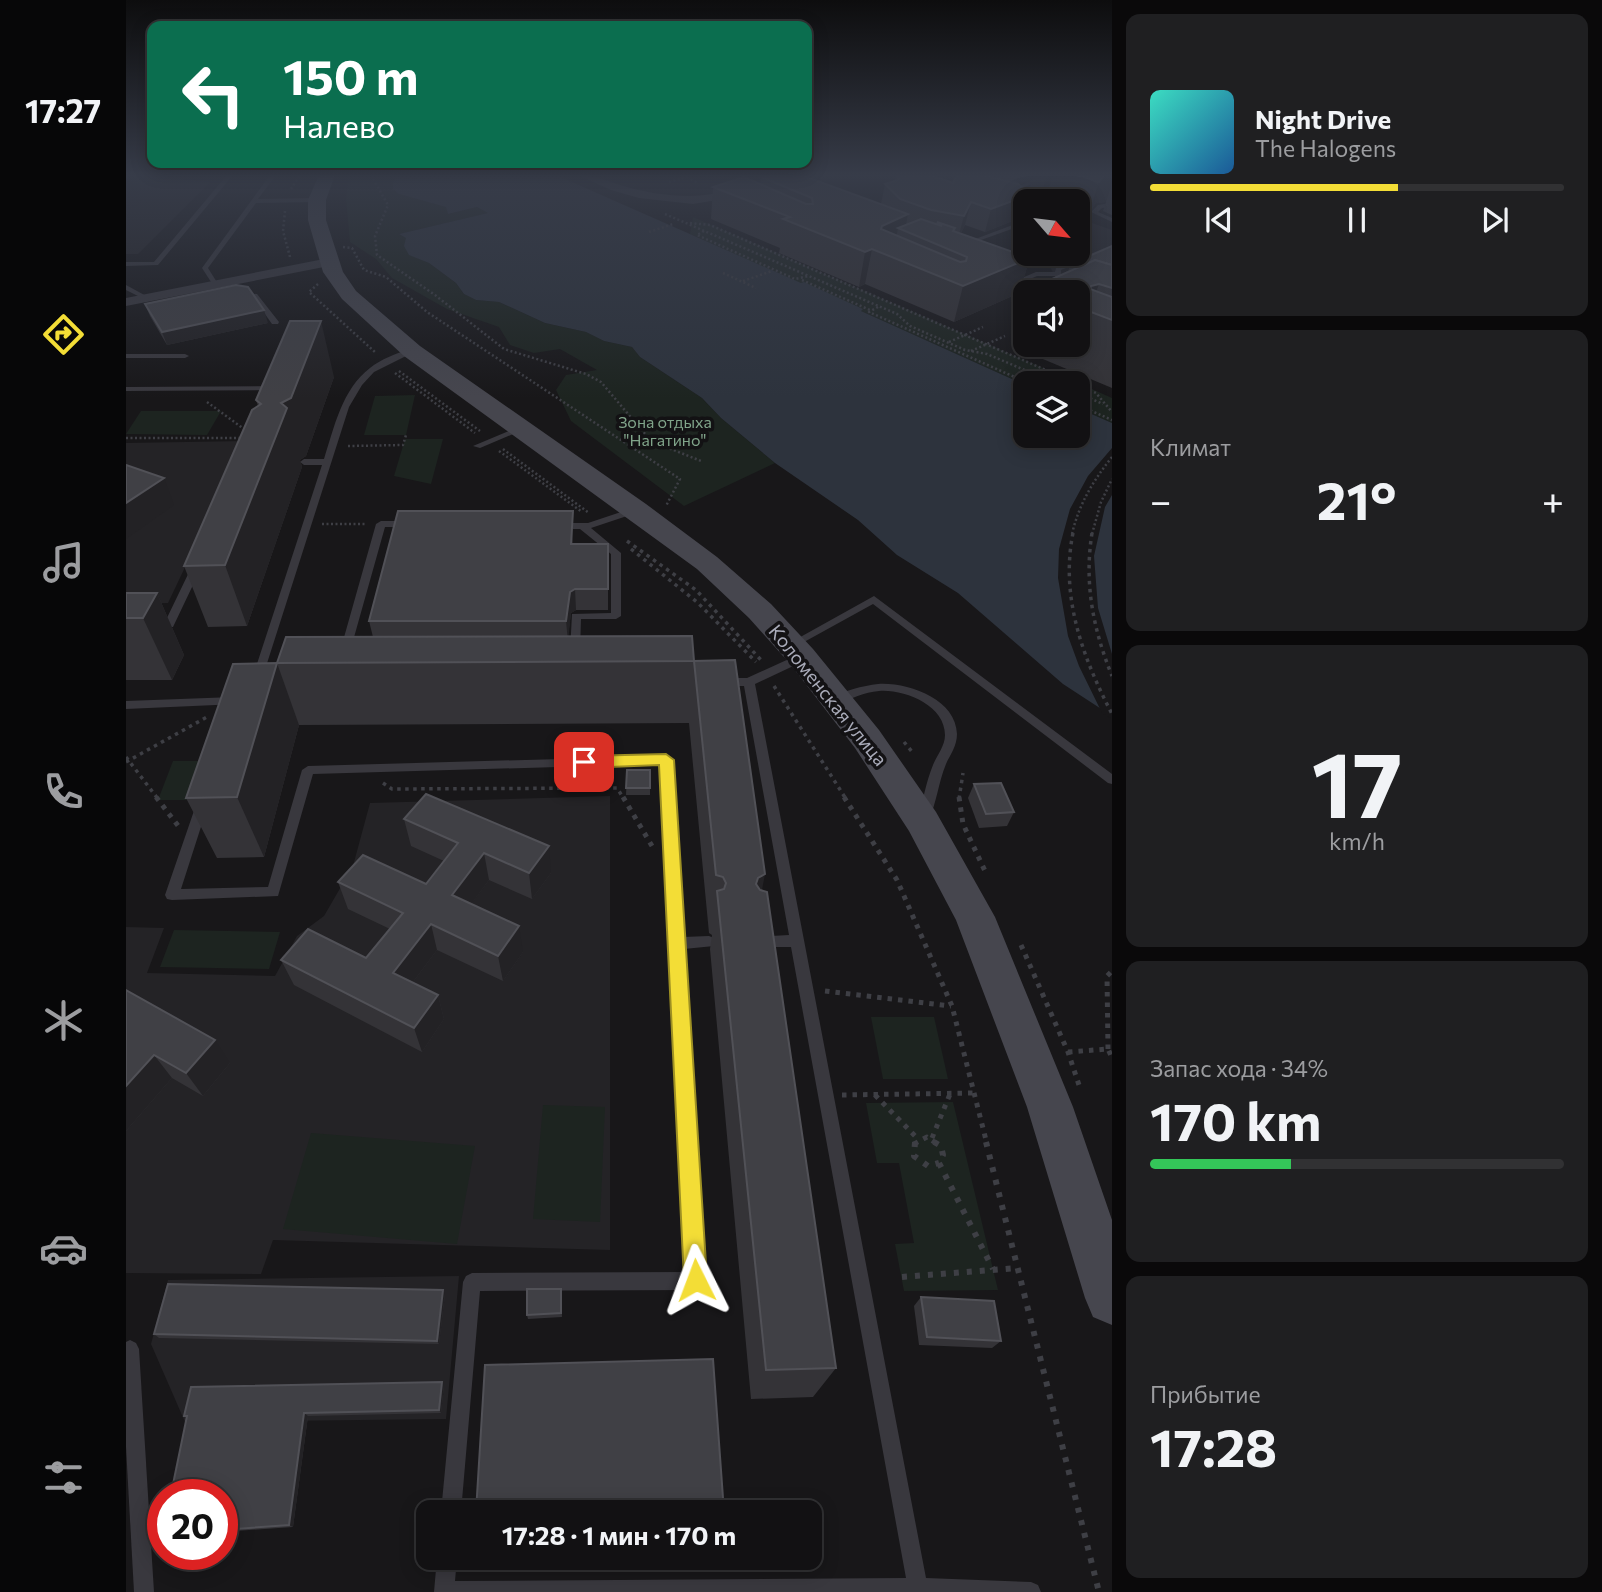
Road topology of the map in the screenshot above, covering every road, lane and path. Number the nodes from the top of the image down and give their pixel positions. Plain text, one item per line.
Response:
1 (168, 249) edge
2 (219, 249) edge
3 (288, 249) edge
4 (330, 249) edge
5 (350, 249) edge
6 (353, 249) edge
7 (375, 249) edge
8 (727, 249) edge
9 (747, 249) edge
10 (765, 249) edge
11 (1106, 249) edge
12 (1013, 253) edge
13 (1008, 254) edge
14 (335, 260) junction
15 (286, 261) dead end
16 (813, 262) edge
17 (126, 264) edge
18 (799, 264) junction
19 (783, 265) junction
20 (772, 270) junction
21 (723, 273) dead end
22 (1057, 274) junction
23 (809, 276) junction
24 (802, 279) junction
25 (999, 280) edge
26 (1023, 280) edge
27 (1064, 280) edge
28 (742, 281) junction
29 (839, 281) junction
30 (215, 284) junction
31 (1013, 284) edge
32 (126, 287) edge
33 (756, 288) dead end
34 (837, 288) junction
35 (843, 291) junction
36 (835, 294) junction
37 (227, 296) edge
38 (146, 298) junction
39 (126, 302) edge
40 (878, 306) junction
41 (870, 310) junction
42 (275, 322) dead end
43 (983, 327) dead end
44 (964, 335) junction
45 (1005, 336) dead end
46 (948, 343) junction
47 (986, 344) junction
48 (942, 345) junction
49 (412, 351) junction
50 (970, 352) junction
51 (963, 355) junction
52 (126, 356) edge
53 (185, 356) dead end
54 (385, 361) junction
55 (1027, 371) edge
56 (1047, 371) edge
57 (1013, 377) edge
58 (190, 388) junction
59 (126, 389) edge
60 (1090, 389) edge
61 (1090, 398) edge
62 (1106, 405) junction
63 (1090, 410) edge
64 (1112, 410) edge
65 (1112, 420) edge
66 (521, 429) junction
67 (405, 435) dead end
68 (126, 438) edge
69 (244, 438) edge
70 (257, 438) joint
71 (492, 440) junction
72 (477, 446) dead end
73 (332, 447) junction
74 (1112, 457) edge
75 (701, 461) dead end
76 (304, 462) dead end
77 (327, 462) junction
78 (1112, 479) edge
79 (634, 512) junction
80 (307, 524) junction
81 (381, 524) junction
82 (421, 524) edge
83 (542, 526) edge
84 (582, 526) junction
85 (204, 550) edge
86 (126, 627) edge
87 (346, 648) edge
88 (783, 662) junction
89 (575, 669) edge
90 (1112, 676) edge
91 (709, 682) edge
92 (749, 682) junction
93 (835, 700) junction
94 (126, 705) edge
95 (233, 707) junction
96 (1112, 713) edge
97 (127, 760) edge
98 (363, 768) junction
99 (963, 774) dead end
100 (1112, 780) edge
101 (206, 791) edge
102 (923, 822) junction
103 (190, 842) junction
104 (673, 880) junction
105 (990, 881) dead end
106 (1018, 939) dead end
107 (797, 941) junction
108 (709, 942) dead end
109 (755, 942) edge
110 (677, 943) junction
111 (1112, 971) edge
112 (806, 989) junction
113 (952, 1006) junction
114 (1108, 1049) junction
115 (1112, 1058) edge
116 (950, 1093) junction
117 (974, 1093) junction
118 (874, 1095) junction
119 (826, 1096) junction
120 (932, 1138) junction
121 (918, 1139) junction
122 (939, 1163) junction
123 (1018, 1268) junction
124 (993, 1269) junction
125 (902, 1277) dead end
126 (1112, 1298) edge
127 (130, 1349) dead end
128 (452, 1500) edge
129 (446, 1570) edge
130 (918, 1588) junction
131 (443, 1591) edge
132 (563, 1591) edge
133 (144, 1592) edge
134 (1031, 1592) edge
135 (1099, 1592) edge

1 - 17 lane
2 - 30 lane
3 - 15 path
4 - 14 street, Коломенская улица
5 - 14 path
6 - 79 path
7 - 75 path
8 - 20 path
9 - 19 path
10 - 18 path
11 - 22 lane
12 - 13 path
14 - 30 street
14 - 49 street, Коломенская улица
14 - 54 path
16 - 18 path
18 - 19 path
18 - 29 path
19 - 20 path
19 - 23 path
20 - 24 path
20 - 28 path
21 - 28 path
22 - 26 lane
22 - 27 lane
23 - 24 path
23 - 34 path
24 - 36 path
25 - 31 lane
28 - 33 path
29 - 34 path
29 - 44 path
30 - 38 street
32 - 38 lane
34 - 35 path
35 - 36 path
35 - 40 path
36 - 41 path
37 - 42 lane
38 - 39 street
40 - 41 path
40 - 46 path
41 - 48 path
43 - 44 path
44 - 46 path
44 - 47 path
45 - 47 path
46 - 48 path
46 - 50 path
47 - 50 path
47 - 56 path
48 - 51 path
49 - 54 lane
49 - 66 street, Коломенская улица
50 - 51 path
50 - 55 path
51 - 57 path
52 - 53 lane
54 - 71 path
54 - 73 lane
58 - 59 lane
58 - 70 path
58 - 70 lane
60 - 62 path
61 - 62 path
62 - 64 path
63 - 65 path
66 - 71 lane
66 - 79 street, Коломенская улица
67 - 73 path
68 - 69 path
71 - 72 lane
71 - 79 path
73 - 77 lane
74 - 96 path
76 - 77 lane
77 - 80 lane
78 - 90 path
79 - 84 lane
79 - 88 path
79 - 88 street, Коломенская улица
80 - 81 path
80 - 95 lane
81 - 82 lane
81 - 87 lane
83 - 84 lane
84 - 89 lane
85 - 86 lane
88 - 92 lane
88 - 93 street, Коломенская улица
88 - 100 lane
88 - 113 path
91 - 92 lane
92 - 107 lane
93 - 102 street, Коломенская улица
93 - 102 lane
94 - 95 lane
95 - 97 path
97 - 103 path
98 - 103 lane
98 - 104 path
98 - 104 lane
99 - 105 path
101 - 103 lane
102 - 126 street, Коломенская улица
104 - 110 lane
106 - 114 path
107 - 109 lane
107 - 112 lane
108 - 110 lane
110 - 128 lane
111 - 114 path
112 - 113 path
112 - 119 lane
113 - 117 path
114 - 115 path
116 - 117 path
116 - 118 path
116 - 120 path
117 - 123 path
118 - 119 path
118 - 121 path
119 - 130 lane
120 - 121 path
120 - 122 path
121 - 122 path
122 - 124 path
123 - 124 path
123 - 135 path
124 - 125 path
127 - 133 lane
129 - 131 lane
130 - 132 lane
130 - 134 lane
131 - 132 lane

